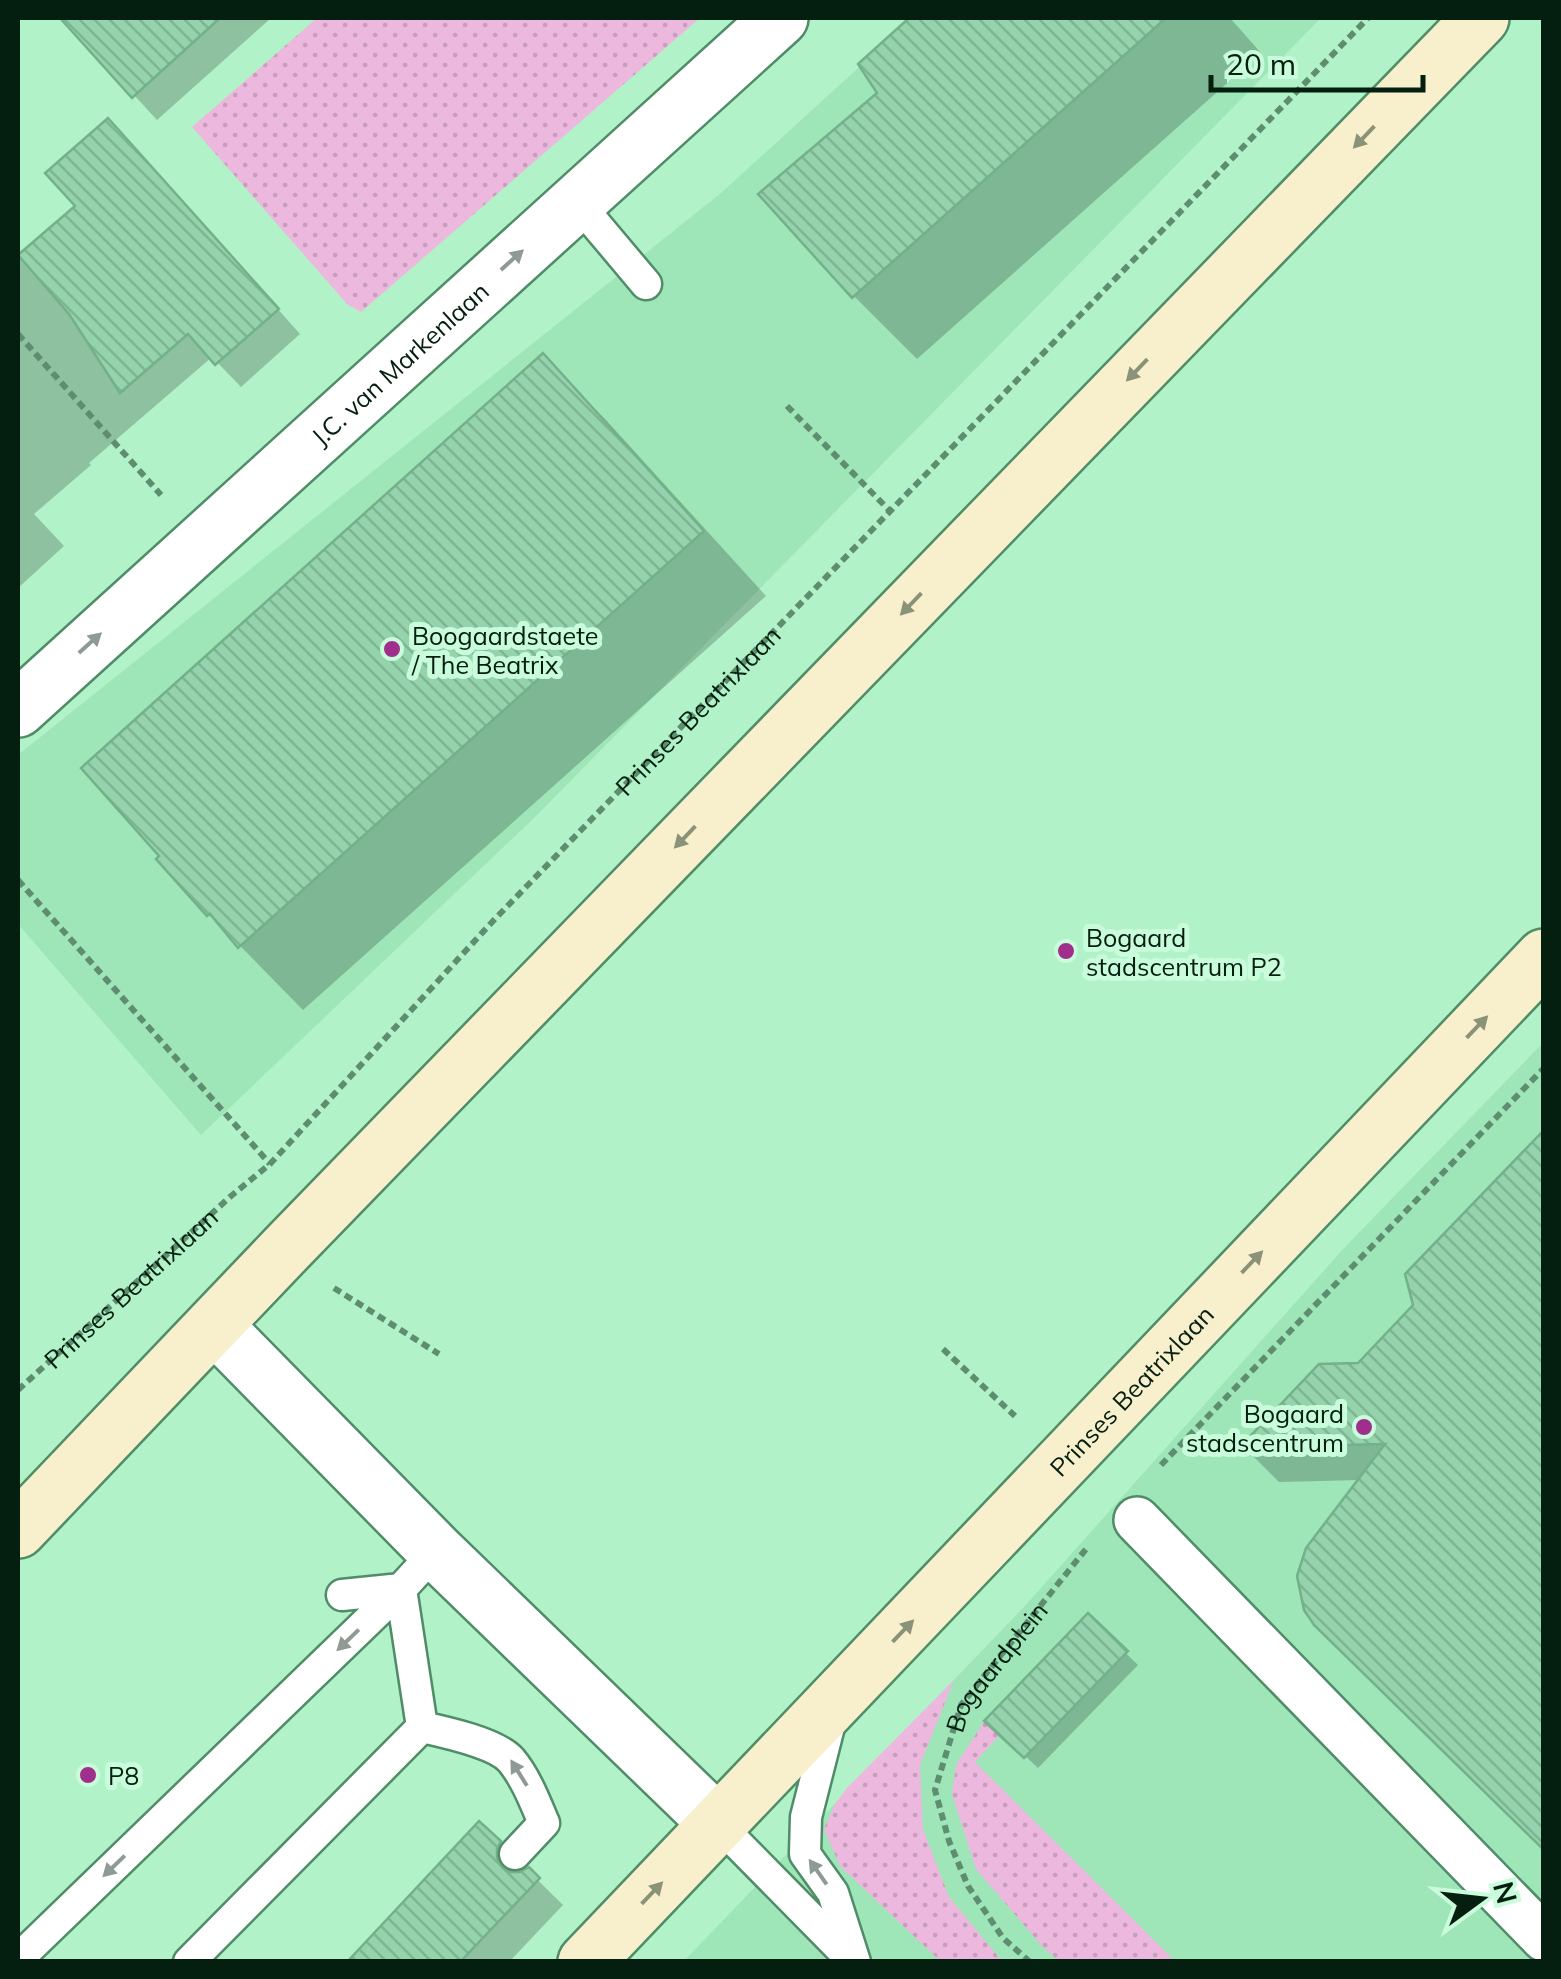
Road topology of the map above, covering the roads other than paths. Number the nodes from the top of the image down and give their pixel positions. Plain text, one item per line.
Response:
1 (780, 18) edge
2 (1481, 18) edge
3 (576, 202) junction
4 (646, 284) dead end
5 (18, 709) edge
6 (1544, 957) edge
7 (214, 1325) junction
8 (1137, 1520) dead end
9 (18, 1530) edge
10 (419, 1570) junction
11 (342, 1595) dead end
12 (835, 1701) junction
13 (422, 1727) junction
14 (718, 1824) junction
15 (515, 1854) dead end
16 (1544, 1938) edge
17 (18, 1960) edge
18 (189, 1962) edge
19 (586, 1962) edge
20 (854, 1962) edge

1 - 3 street, J.C. van Markenlaan
2 -> 7 main road
3 - 4 lane
5 -> 3 street, J.C. van Markenlaan
12 -> 6 main road, Prinses Beatrixlaan
7 - 9 main road
7 - 10 street
8 - 16 street
10 - 11 lane
10 - 13 lane
10 - 14 street
10 -> 17 lane
12 - 14 main road, Prinses Beatrixlaan
20 -> 12 lane
15 -> 13 lane
13 - 18 lane
19 -> 14 main road, Prinses Beatrixlaan
14 - 20 lane

